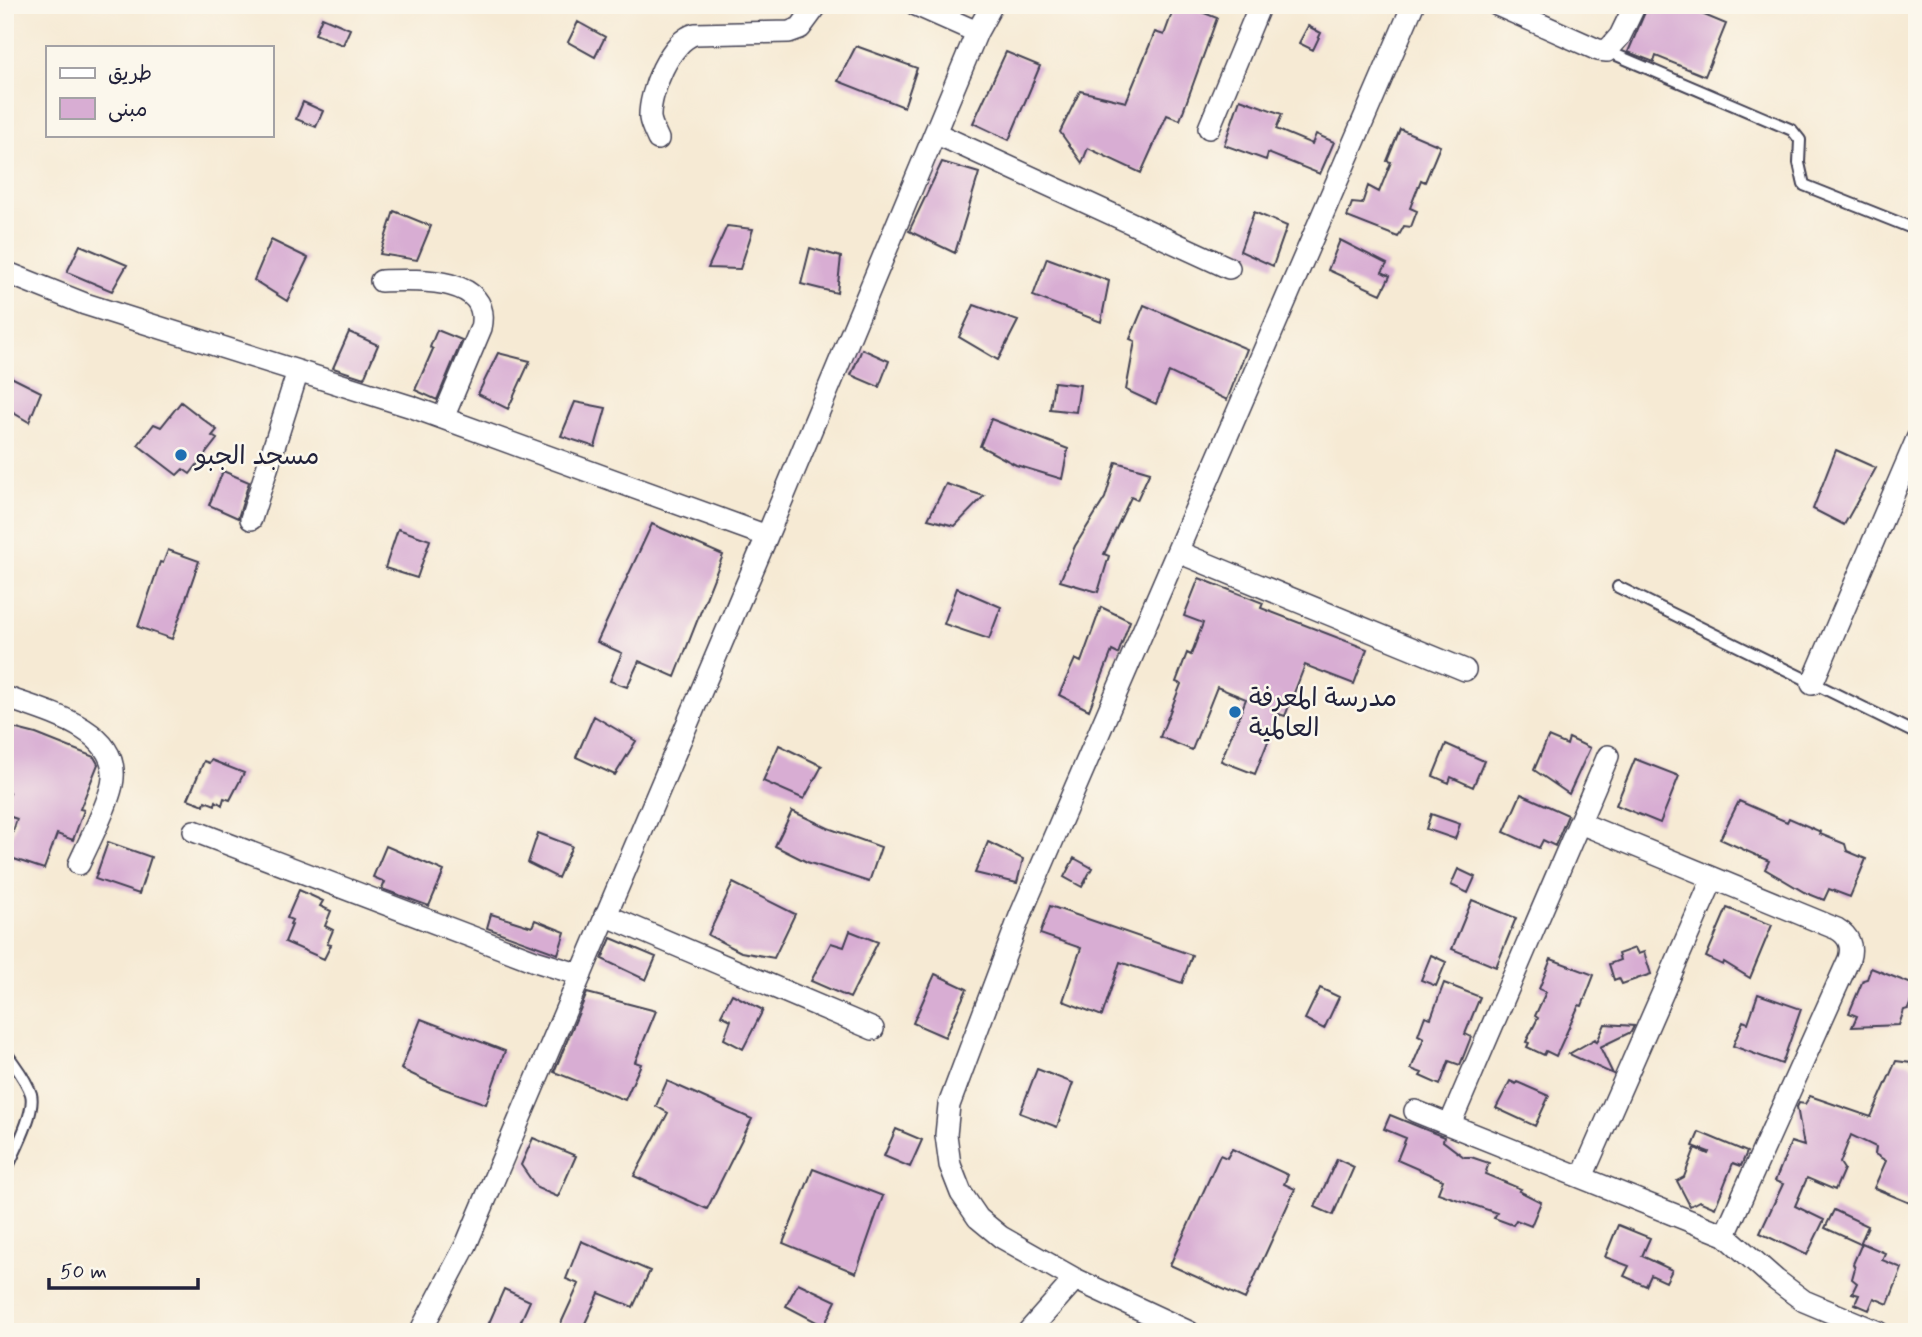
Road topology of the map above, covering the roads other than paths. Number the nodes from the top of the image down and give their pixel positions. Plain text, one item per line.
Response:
1 (817, 5) edge
2 (916, 5) edge
3 (992, 5) edge
4 (1260, 5) edge
5 (1413, 5) edge
6 (1497, 5) edge
7 (1635, 5) edge
8 (977, 32) junction
9 (1606, 51) junction
10 (1209, 128) dead end
11 (935, 133) junction
12 (658, 139) dead end
13 (1917, 230) edge
14 (1229, 268) dead end
15 (5, 272) edge
16 (380, 281) dead end
17 (298, 371) junction
18 (443, 418) junction
19 (1917, 439) edge
20 (251, 519) dead end
21 (767, 536) junction
22 (1178, 552) junction
23 (1618, 587) dead end
24 (1465, 670) dead end
25 (1812, 684) junction
26 (5, 697) edge
27 (1917, 734) edge
28 (1608, 756) dead end
29 (1580, 823) junction
30 (194, 831) dead end
31 (79, 864) dead end
32 (1713, 878) junction
33 (605, 915) junction
34 (581, 975) junction
35 (873, 1028) dead end
36 (5, 1051) edge
37 (1415, 1111) dead end
38 (1450, 1125) junction
39 (5, 1173) edge
40 (1583, 1177) junction
41 (1725, 1235) junction
42 (1075, 1279) junction
43 (420, 1332) edge
44 (1028, 1332) edge
45 (1189, 1332) edge
46 (1878, 1332) edge

1 - 12 street
2 - 8 street
3 - 8 street
4 - 10 street
5 - 22 street
6 - 9 street
7 - 9 street
8 - 11 street
9 - 13 lane
11 - 14 street
11 - 21 street
15 - 17 street
16 - 18 street
17 - 18 street
17 - 20 street
18 - 21 street
19 - 25 street
21 - 33 street
22 - 24 street
22 - 42 street
23 - 25 lane
25 - 27 lane
26 - 31 street
28 - 29 street
29 - 32 street
29 - 38 street
30 - 34 street
32 - 40 street
32 - 41 street
33 - 34 street
33 - 35 street
34 - 43 street
36 - 39 lane
37 - 38 street
38 - 40 street
40 - 41 street
41 - 46 street
42 - 44 street
42 - 45 street

